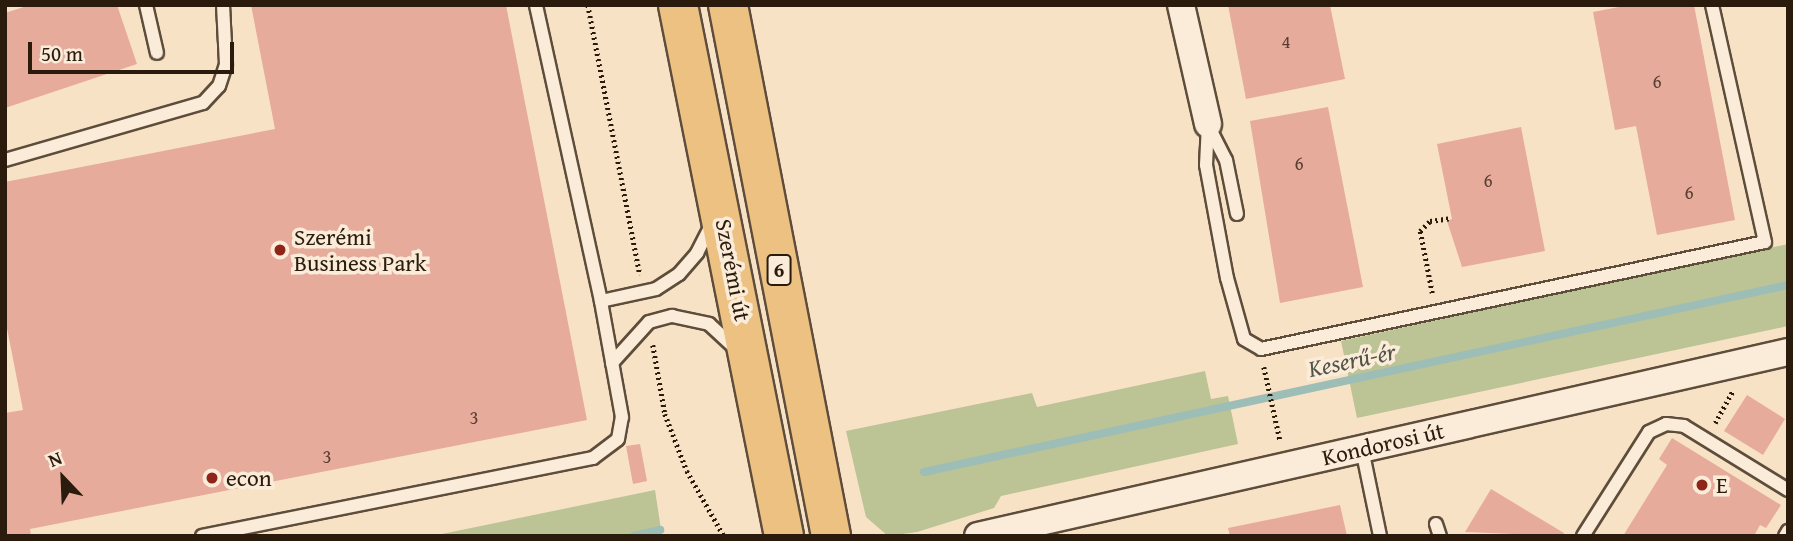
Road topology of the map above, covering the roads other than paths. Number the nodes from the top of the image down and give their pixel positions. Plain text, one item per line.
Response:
1 (146, 5) edge
2 (223, 5) edge
3 (536, 5) edge
4 (678, 5) edge
5 (728, 5) edge
6 (1181, 5) edge
7 (1712, 5) edge
8 (157, 53) dead end
9 (1208, 124) junction
10 (5, 160) edge
11 (720, 206) junction
12 (1237, 214) dead end
13 (601, 301) junction
14 (1788, 352) edge
15 (612, 363) junction
16 (753, 371) junction
17 (1362, 449) junction
18 (1788, 490) edge
19 (202, 536) edge
20 (784, 536) edge
21 (831, 536) edge
22 (978, 536) edge
23 (1380, 536) edge
24 (1583, 536) edge

1 - 8 lane
2 - 10 lane
3 - 13 lane
4 - 11 main road, Szerémi út / 6
5 - 21 main road, Szerémi út / 6
6 - 9 street
7 - 9 lane
9 - 12 lane
11 - 13 lane
11 - 16 main road, Szerémi út / 6
13 - 15 lane
14 - 17 street, Kondorosi út
15 - 16 lane
15 - 19 lane
16 - 20 main road, Szerémi út / 6
17 - 22 street, Kondorosi út
17 - 23 lane
18 - 24 lane

